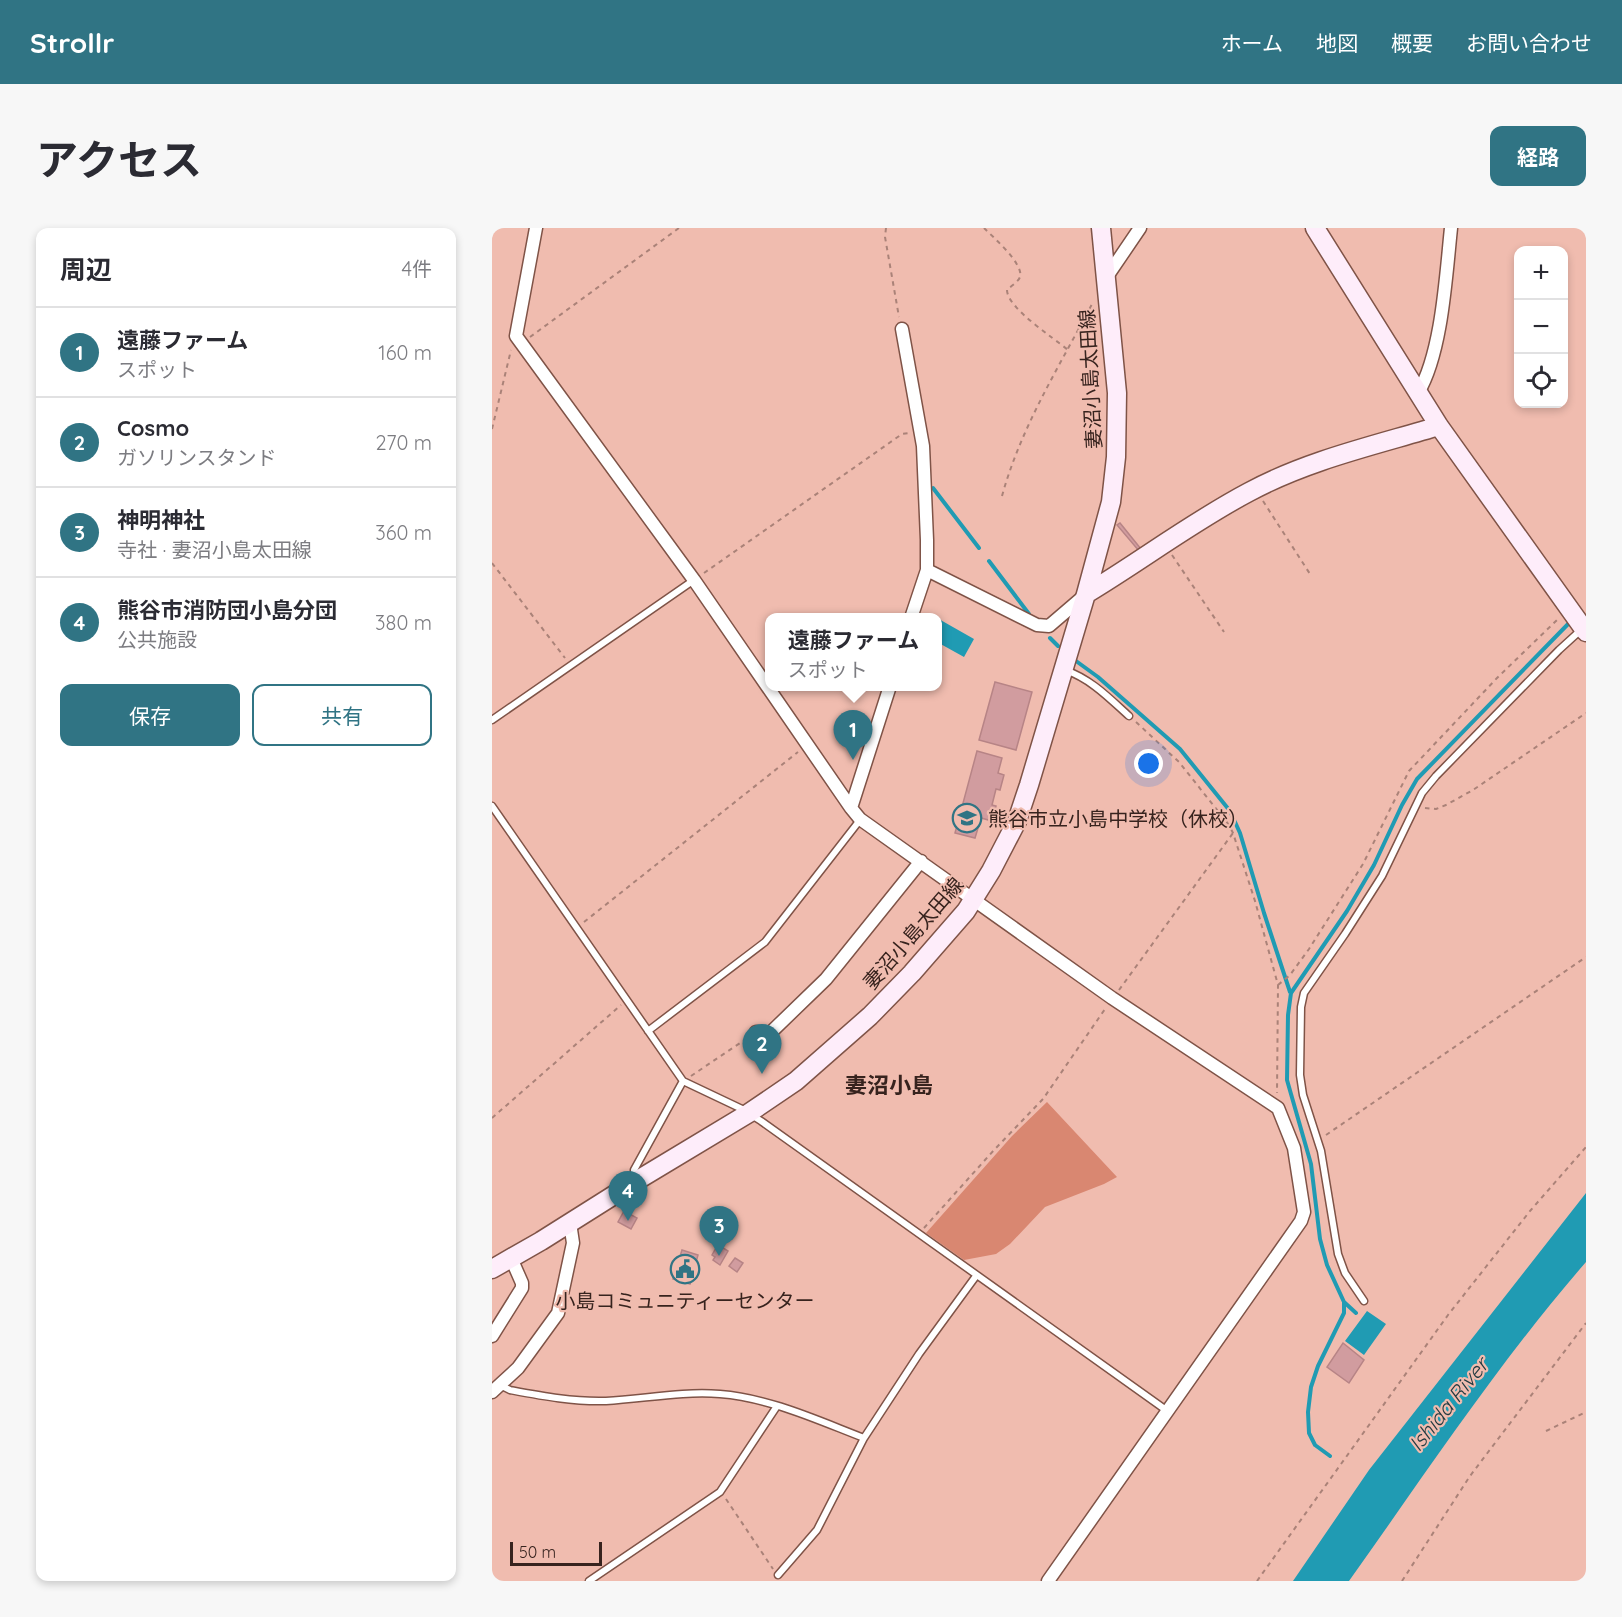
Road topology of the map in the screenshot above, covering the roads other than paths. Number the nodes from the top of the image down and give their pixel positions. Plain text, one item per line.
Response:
1 (536, 228) edge
2 (1101, 228) edge
3 (1140, 228) edge
4 (1315, 228) edge
5 (1451, 228) edge
6 (1106, 278) junction
7 (902, 329) road end
8 (1418, 393) junction
9 (1439, 426) junction
10 (927, 570) junction
11 (694, 580) junction
12 (1086, 594) junction
13 (913, 613) edge
14 (1580, 624) edge
15 (1064, 670) junction
16 (765, 684) edge
17 (770, 691) edge
18 (889, 691) edge
19 (1129, 717) road end
20 (492, 720) edge
21 (492, 806) edge
22 (851, 808) junction
23 (860, 819) junction
24 (921, 861) junction
25 (974, 900) junction
26 (648, 1031) junction
27 (756, 1032) road end
28 (683, 1081) junction
29 (749, 1113) junction
30 (636, 1182) junction
31 (570, 1223) junction
32 (511, 1258) junction
33 (492, 1269) edge
34 (976, 1276) junction
35 (1364, 1301) dead end
36 (492, 1336) edge
37 (496, 1389) edge
38 (777, 1406) junction
39 (1166, 1410) junction
40 (864, 1438) junction
41 (778, 1575) road end
42 (588, 1581) edge
43 (1048, 1581) edge

1 - 11 street
2 - 6 main road, 妻沼小島太田線
3 - 6 street
4 - 8 main road
5 - 8 street
6 - 12 main road, 妻沼小島太田線
7 - 10 street
8 - 9 main road
9 - 12 main road
9 - 14 main road
10 - 12 street
10 - 13 street
11 - 16 street
11 - 20 lane
12 - 15 main road, 妻沼小島太田線
14 - 35 lane
15 - 19 lane
15 - 25 main road, 妻沼小島太田線
17 - 22 street
18 - 22 street
21 - 26 lane
22 - 23 street
23 - 24 street
23 - 26 lane
24 - 25 street
24 - 27 street
25 - 29 main road, 妻沼小島太田線
25 - 39 street
26 - 28 lane
28 - 29 lane
28 - 30 lane
29 - 30 main road, 妻沼小島太田線
29 - 34 lane
30 - 31 main road, 妻沼小島太田線
31 - 32 main road, 妻沼小島太田線
31 - 37 street
32 - 33 main road, 妻沼小島太田線
32 - 36 street
34 - 39 lane
34 - 40 lane
37 - 38 lane
38 - 40 lane
38 - 42 lane
39 - 43 street
40 - 41 lane

